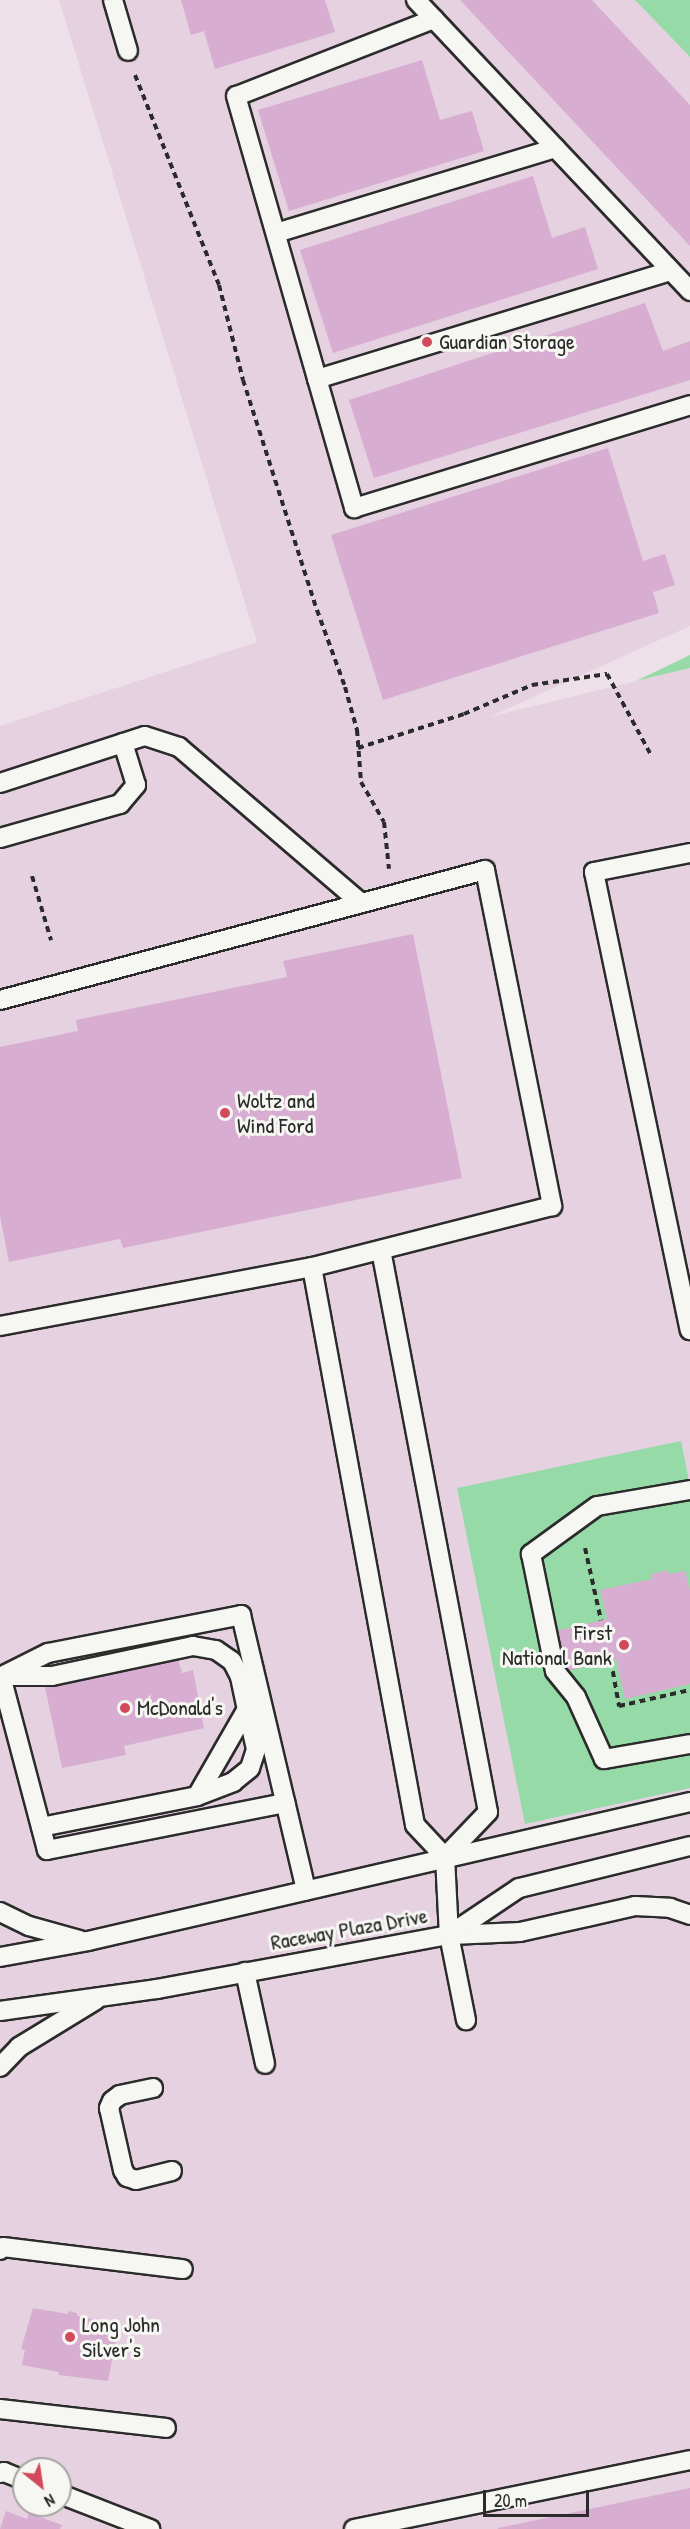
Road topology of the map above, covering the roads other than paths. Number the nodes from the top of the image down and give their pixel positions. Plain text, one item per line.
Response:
1 (113, 0) edge
2 (416, 0) edge
3 (434, 19) junction
4 (128, 51) road end
5 (555, 148) junction
6 (276, 233) junction
7 (671, 271) junction
8 (690, 291) edge
9 (317, 379) junction
10 (690, 405) edge
11 (123, 743) junction
12 (0, 783) edge
13 (0, 838) edge
14 (690, 853) edge
15 (361, 903) junction
16 (0, 1000) edge
17 (381, 1250) junction
18 (312, 1267) junction
19 (0, 1326) edge
20 (690, 1330) edge
21 (690, 1490) edge
22 (0, 1676) edge
23 (247, 1709) junction
24 (690, 1744) edge
25 (196, 1796) junction
26 (690, 1802) edge
27 (285, 1803) junction
28 (41, 1827) junction
29 (690, 1846) edge
30 (445, 1857) junction
31 (306, 1890) junction
32 (0, 1912) edge
33 (690, 1915) edge
34 (449, 1935) junction
35 (88, 1941) junction
36 (0, 1957) edge
37 (245, 1972) junction
38 (102, 1996) junction
39 (0, 2011) edge
40 (466, 2020) dead end
41 (265, 2064) dead end
42 (0, 2067) edge
43 (153, 2088) dead end
44 (172, 2171) dead end
45 (0, 2250) edge
46 (183, 2269) dead end
47 (0, 2409) edge
48 (166, 2428) dead end
49 (690, 2460) edge
50 (72, 2499) edge
51 (150, 2529) edge
52 (354, 2529) edge

1 - 4 lane
2 - 3 lane
3 - 5 lane
3 - 6 lane
5 - 6 lane
5 - 7 lane
6 - 9 lane
7 - 8 lane
7 - 9 lane
9 - 10 lane
11 - 12 lane
11 - 13 lane
11 - 15 lane
14 - 20 lane
15 - 16 lane
15 - 17 lane
17 - 18 lane
17 - 30 lane
18 - 19 lane
18 - 30 lane
21 - 24 lane
22 - 23 lane
22 - 27 lane
22 - 28 lane
23 - 25 lane
23 - 25 lane
25 - 28 lane
26 - 30 lane, Raceway Plaza Drive
27 - 28 lane
27 - 31 lane
29 - 34 lane, Raceway Plaza Drive
30 - 31 lane, Raceway Plaza Drive
30 - 34 lane
31 - 35 lane, Raceway Plaza Drive
32 - 35 lane
33 - 34 lane
34 - 37 lane, Raceway Plaza Drive
34 - 40 lane
35 - 36 lane, Raceway Plaza Drive
37 - 38 lane, Raceway Plaza Drive
37 - 41 lane
38 - 39 lane, Raceway Plaza Drive
38 - 42 lane
43 - 44 lane
45 - 46 lane
47 - 48 lane
49 - 52 lane
50 - 51 lane

